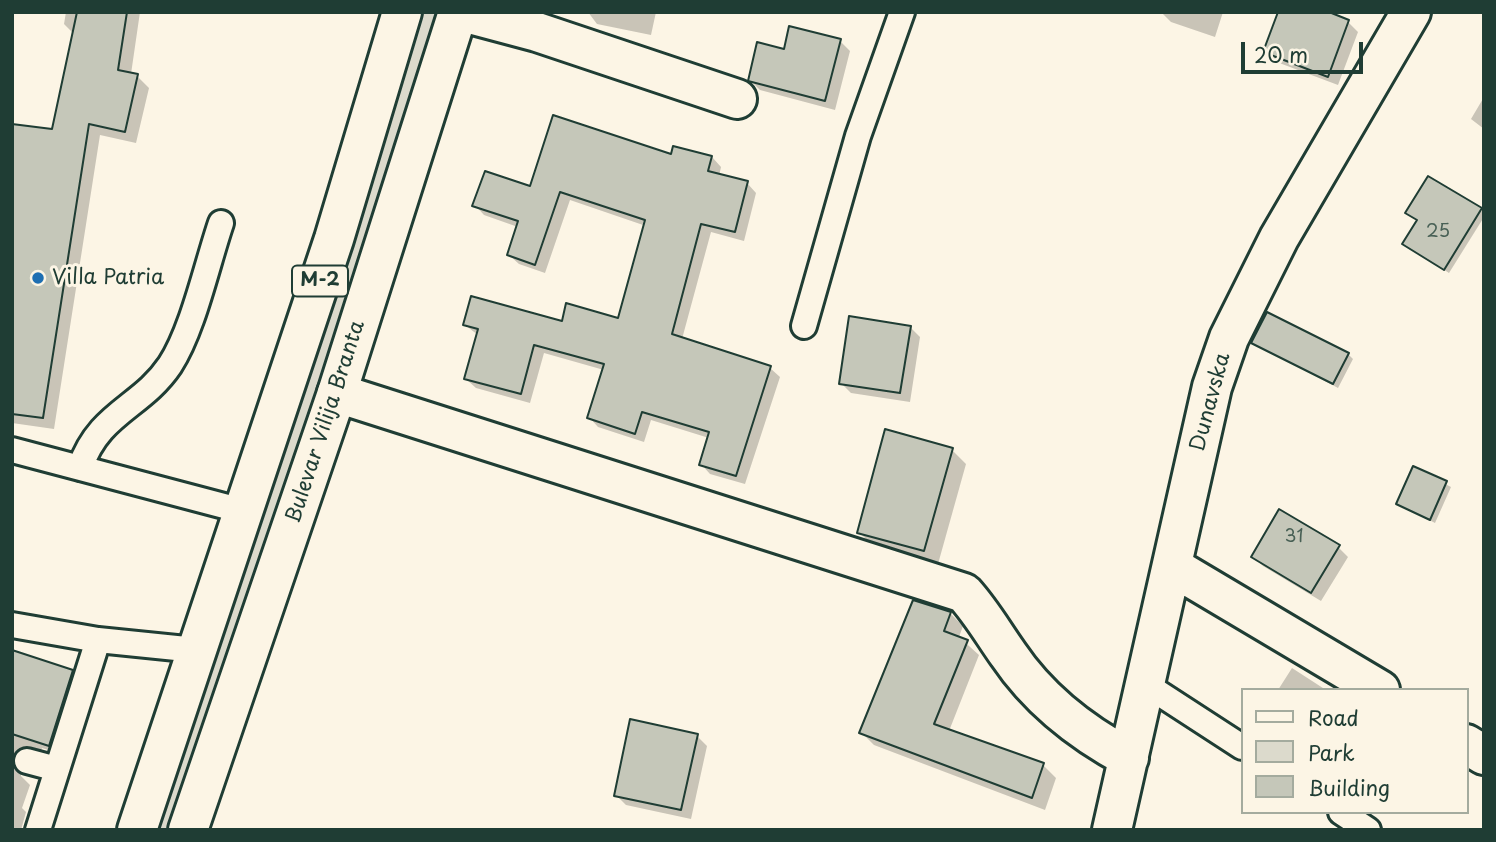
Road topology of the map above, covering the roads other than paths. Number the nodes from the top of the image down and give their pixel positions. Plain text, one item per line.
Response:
1 (402, 12) edge
2 (460, 12) edge
3 (902, 12) edge
4 (1411, 12) edge
5 (737, 99) dead end
6 (221, 223) dead end
7 (804, 326) dead end
8 (337, 393) junction
9 (12, 450) edge
10 (80, 468) junction
11 (243, 511) junction
12 (1173, 567) junction
13 (12, 625) edge
14 (98, 640) junction
15 (196, 650) junction
16 (1145, 684) junction
17 (1377, 688) edge
18 (1468, 745) edge
19 (1240, 746) edge
20 (1484, 755) edge
21 (1129, 758) junction
22 (27, 761) dead end
23 (57, 769) junction
24 (1344, 814) edge
25 (38, 830) edge
26 (136, 830) edge
27 (188, 830) edge
28 (1112, 830) edge
29 (1368, 830) edge

1 - 11 street, M-2
2 - 5 street
2 - 8 street, Bulevar Vilija Branta / M-2
3 - 7 lane
4 - 12 street, Dunavska
6 - 10 lane
8 - 21 street
8 - 27 street, Bulevar Vilija Branta / M-2
9 - 10 lane
10 - 11 lane
11 - 15 street, M-2
12 - 16 street, Dunavska
12 - 17 street
13 - 14 lane
14 - 15 lane
14 - 23 lane
15 - 26 street, M-2
16 - 19 lane
16 - 21 street, Dunavska
18 - 20 street
21 - 28 street, Dunavska
22 - 23 lane
23 - 25 lane
24 - 29 lane

